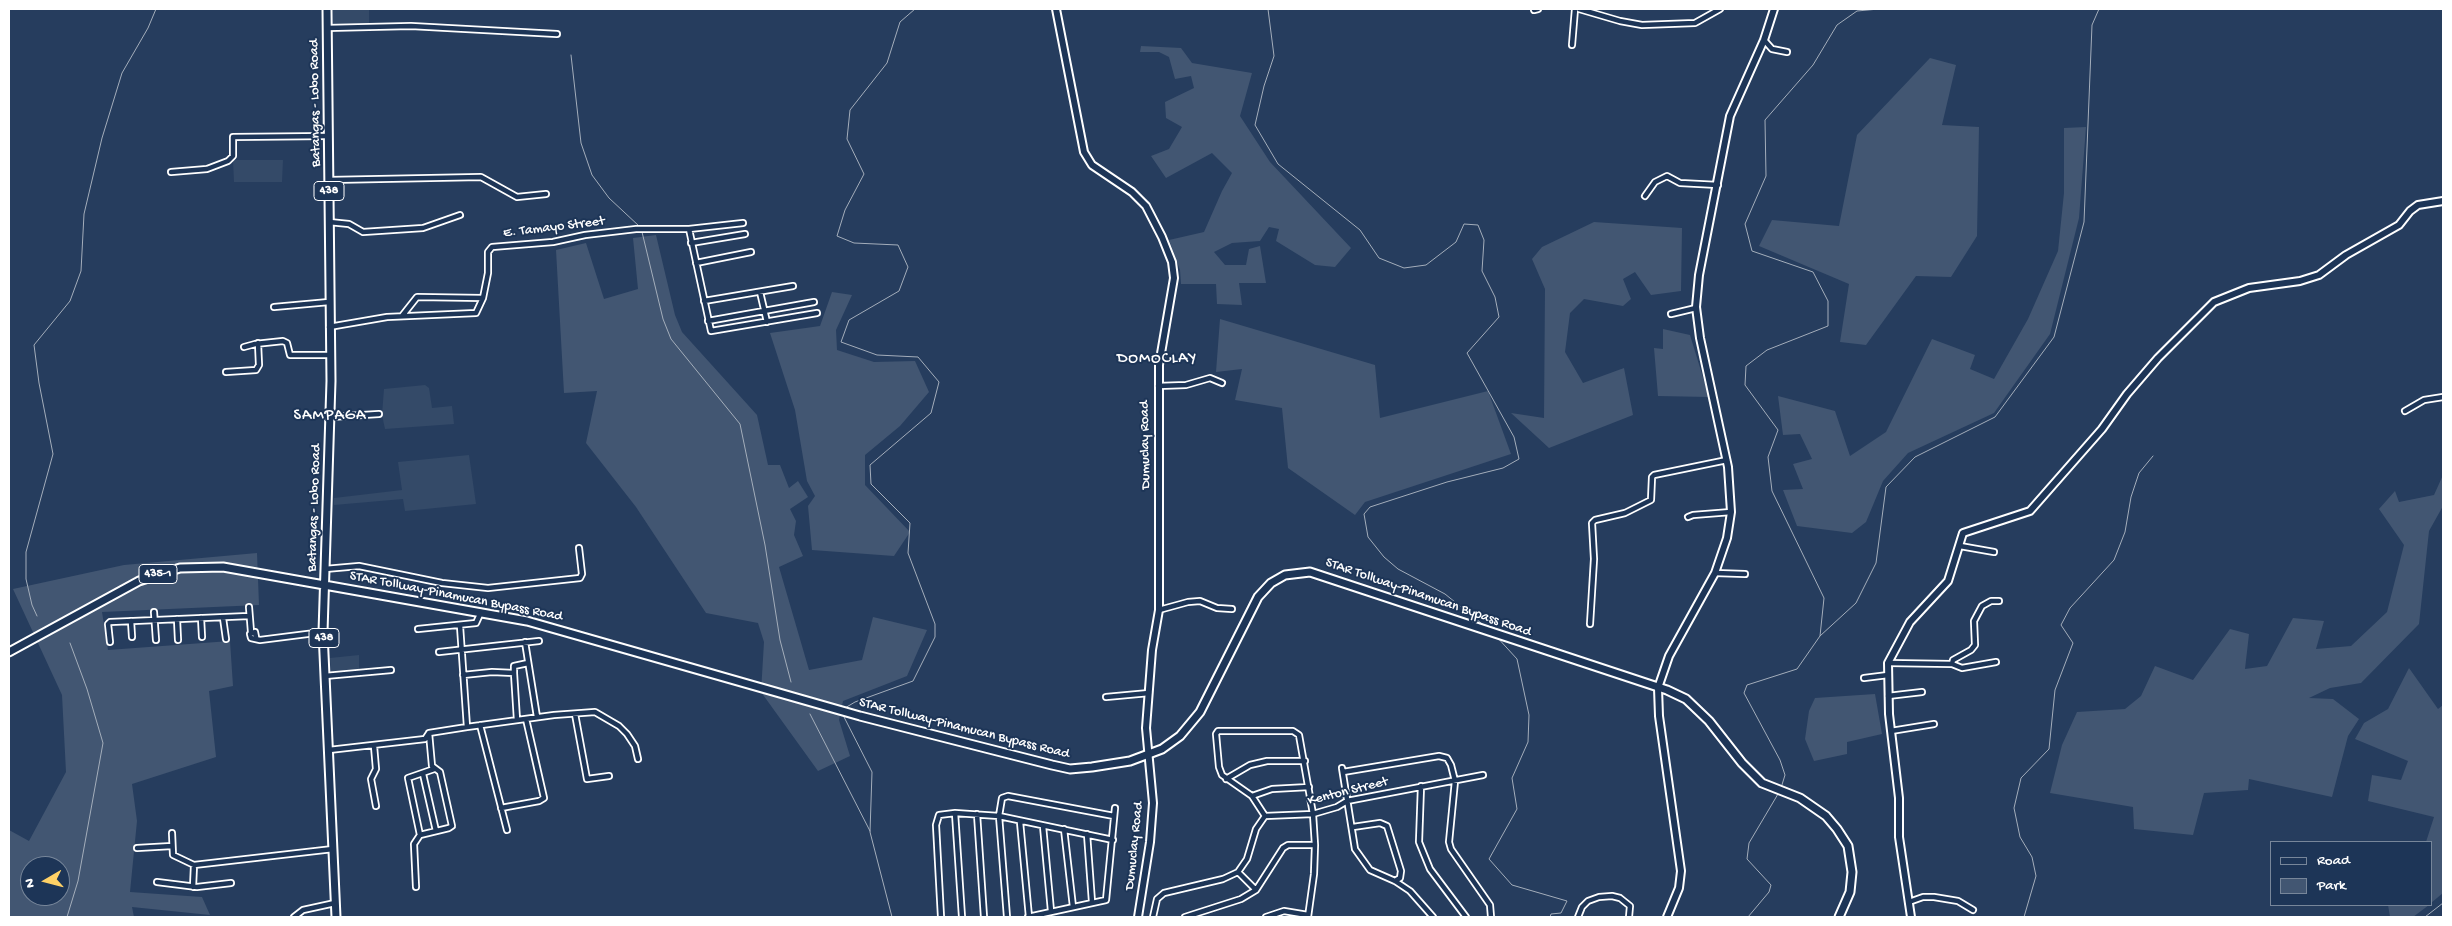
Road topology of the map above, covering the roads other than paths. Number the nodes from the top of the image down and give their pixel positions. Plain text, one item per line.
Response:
1 (327, 9) edge
2 (1056, 9) edge
3 (1575, 9) edge
4 (1579, 9) edge
5 (1720, 9) edge
6 (1774, 9) edge
7 (327, 28) junction
8 (557, 34) dead end
9 (1764, 40) junction
10 (1572, 45) dead end
11 (1787, 52) dead end
12 (328, 136) junction
13 (172, 172) dead end
14 (329, 180) junction
15 (1718, 185) junction
16 (546, 194) dead end
17 (1646, 196) dead end
18 (2443, 201) edge
19 (460, 215) dead end
20 (329, 222) junction
21 (743, 223) dead end
22 (689, 228) junction
23 (745, 234) dead end
24 (691, 243) junction
25 (751, 252) dead end
26 (696, 263) junction
27 (793, 286) dead end
28 (760, 292) junction
29 (483, 298) junction
30 (704, 301) junction
31 (329, 302) junction
32 (814, 302) dead end
33 (274, 307) dead end
34 (1696, 308) junction
35 (764, 311) junction
36 (817, 313) dead end
37 (1671, 314) dead end
38 (402, 316) junction
39 (708, 321) junction
40 (767, 322) junction
41 (329, 327) junction
42 (258, 343) junction
43 (244, 347) dead end
44 (330, 355) junction
45 (226, 372) dead end
46 (1222, 383) dead end
47 (1158, 386) junction
48 (2443, 397) edge
49 (2405, 411) dead end
50 (379, 414) dead end
51 (330, 417) junction
52 (1727, 460) junction
53 (1731, 512) junction
54 (1688, 518) dead end
55 (1960, 546) junction
56 (578, 548) dead end
57 (1994, 552) dead end
58 (325, 569) junction
59 (1715, 573) junction
60 (1745, 574) dead end
61 (325, 584) junction
62 (1999, 601) dead end
63 (249, 607) dead end
64 (1232, 609) dead end
65 (1159, 610) junction
66 (154, 612) dead end
67 (481, 612) junction
68 (249, 616) junction
69 (201, 618) junction
70 (224, 618) junction
71 (177, 619) junction
72 (155, 620) junction
73 (132, 621) junction
74 (1590, 624) dead end
75 (460, 626) junction
76 (418, 629) dead end
77 (324, 632) junction
78 (132, 637) dead end
79 (202, 637) dead end
80 (226, 639) dead end
81 (156, 640) dead end
82 (178, 640) dead end
83 (539, 641) dead end
84 (110, 642) dead end
85 (525, 642) junction
86 (462, 648) junction
87 (9, 652) edge
88 (439, 652) dead end
89 (1996, 662) dead end
90 (528, 663) junction
91 (1888, 663) junction
92 (1952, 664) junction
93 (391, 670) dead end
94 (514, 673) junction
95 (463, 675) junction
96 (1888, 675) junction
97 (325, 676) junction
98 (1864, 678) dead end
99 (1658, 688) junction
100 (1922, 692) dead end
101 (1149, 693) junction
102 (1888, 696) junction
103 (1106, 697) dead end
104 (574, 714) junction
105 (537, 717) junction
106 (526, 719) junction
107 (517, 720) junction
108 (1934, 724) dead end
109 (480, 725) junction
110 (467, 726) junction
111 (1891, 730) junction
112 (429, 733) junction
113 (374, 746) junction
114 (329, 750) junction
115 (1149, 754) junction
116 (638, 760) dead end
117 (1305, 761) junction
118 (434, 769) junction
119 (423, 774) junction
120 (1483, 775) dead end
121 (609, 776) dead end
122 (1226, 779) junction
123 (1455, 781) junction
124 (1309, 786) junction
125 (1421, 786) junction
126 (1252, 796) junction
127 (1348, 801) junction
128 (376, 806) dead end
129 (501, 808) junction
130 (1115, 808) dead end
131 (955, 813) junction
132 (977, 814) junction
133 (1313, 814) junction
134 (999, 816) junction
135 (1114, 816) junction
136 (1264, 816) junction
137 (1020, 822) junction
138 (1043, 826) junction
139 (1353, 827) junction
140 (507, 830) dead end
141 (1064, 830) junction
142 (436, 831) junction
143 (172, 833) dead end
144 (1087, 834) junction
145 (420, 835) junction
146 (1113, 840) junction
147 (1315, 845) junction
148 (172, 846) junction
149 (137, 848) dead end
150 (333, 850) junction
151 (194, 865) junction
152 (1238, 872) junction
153 (1395, 881) junction
154 (158, 882) dead end
155 (231, 883) dead end
156 (193, 887) junction
157 (416, 887) dead end
158 (1256, 890) junction
159 (1092, 902) junction
160 (1909, 902) junction
161 (335, 903) junction
162 (1073, 906) junction
163 (1973, 910) dead end
164 (1050, 911) junction
165 (1308, 916) edge
166 (294, 917) edge
167 (336, 917) edge
168 (941, 917) edge
169 (962, 917) edge
170 (984, 917) edge
171 (1006, 917) edge
172 (1028, 917) edge
173 (1138, 917) edge
174 (1154, 917) edge
175 (1184, 917) edge
176 (1266, 917) edge
177 (1433, 917) edge
178 (1466, 917) edge
179 (1491, 917) edge
180 (1578, 917) edge
181 (1630, 917) edge
182 (1666, 917) edge
183 (1839, 917) edge
184 (1911, 917) edge

1 - 7 main road, Batangas - Lobo Road / 438
2 - 47 street, Dumuclay Road
3 - 10 street
4 - 5 street
6 - 9 street
7 - 8 street
7 - 12 main road, Batangas - Lobo Road / 438
9 - 11 street
9 - 15 street
12 - 13 street
12 - 14 main road, Batangas - Lobo Road / 438
14 - 16 street
14 - 20 main road, Batangas - Lobo Road / 438
15 - 17 street
15 - 34 street
18 - 55 street
19 - 20 street
20 - 31 main road, Batangas - Lobo Road / 438
21 - 22 street
22 - 24 street
22 - 29 street, E. Tamayo Street
23 - 24 street
24 - 26 street
25 - 26 street
26 - 30 street
27 - 28 street
28 - 30 street
28 - 35 street
29 - 38 street
29 - 38 street
30 - 39 street
31 - 33 street
31 - 41 main road, Batangas - Lobo Road / 438
32 - 35 street
34 - 37 street
34 - 52 street
35 - 39 street
35 - 40 street
36 - 40 street
38 - 41 street
39 - 40 street
41 - 44 main road, Batangas - Lobo Road / 438
42 - 43 street
42 - 44 street
42 - 45 street
44 - 51 main road, Batangas - Lobo Road / 438
46 - 47 street
47 - 65 street, Dumuclay Road
48 - 49 street
50 - 51 street
51 - 58 main road, Batangas - Lobo Road / 438
52 - 53 street
52 - 74 street
53 - 54 street
53 - 59 street
55 - 57 street
55 - 91 street
56 - 58 street
58 - 61 main road, Batangas - Lobo Road / 438
59 - 60 street
59 - 99 street
61 - 67 main road, STAR Tollway-Pinamucan Bypass Road
61 - 77 main road, Batangas - Lobo Road / 438
61 - 87 main road, STAR Tollway-Pinamucan Bypass Road / 435-1
62 - 92 street
63 - 68 street
64 - 65 street
65 - 101 street, Dumuclay Road
66 - 72 street
67 - 75 street
67 - 115 main road, STAR Tollway-Pinamucan Bypass Road
68 - 70 street
68 - 77 street
69 - 70 street
69 - 71 street
69 - 79 street
70 - 80 street
71 - 72 street
71 - 82 street
72 - 73 street
72 - 81 street
73 - 78 street
73 - 84 street
75 - 76 street
75 - 86 street
77 - 97 main road, Batangas - Lobo Road / 438
83 - 85 street
85 - 86 street
85 - 90 street
86 - 88 street
86 - 95 street
89 - 92 street
90 - 94 street
90 - 105 street
91 - 92 street
91 - 96 street
93 - 97 street
94 - 95 street
94 - 107 street
95 - 110 street
96 - 98 street
96 - 102 street
97 - 114 main road, Batangas - Lobo Road / 438
99 - 115 main road, STAR Tollway-Pinamucan Bypass Road
99 - 182 street
99 - 183 main road, STAR Tollway-Pinamucan Bypass Road
100 - 102 street
101 - 103 street
101 - 115 street, Dumuclay Road
102 - 111 street
104 - 105 street
104 - 116 street
104 - 121 street
105 - 106 street
106 - 107 street
106 - 129 street
107 - 109 street
108 - 111 street
109 - 110 street
109 - 129 street
110 - 112 street
111 - 160 street
112 - 113 street
112 - 118 street
113 - 114 street
113 - 128 street
114 - 150 main road, Batangas - Lobo Road / 438
115 - 173 street, Dumuclay Road
117 - 122 street
117 - 122 street
117 - 124 street
118 - 119 street
118 - 142 street
119 - 142 street
119 - 145 street
120 - 123 street, Kenton Street
122 - 126 street
123 - 125 street, Kenton Street
123 - 127 street
123 - 179 street
124 - 126 street
124 - 133 street
125 - 127 street, Kenton Street
125 - 178 street
126 - 136 street
127 - 133 street, Kenton Street
127 - 139 street
129 - 140 street
130 - 135 street
131 - 132 street
131 - 168 street
131 - 169 street
132 - 134 street
132 - 170 street
133 - 136 street, Kenton Street
133 - 147 street
134 - 135 street
134 - 137 street
134 - 171 street
135 - 146 street
136 - 152 street
137 - 138 street
137 - 172 street
138 - 141 street
138 - 164 street
139 - 153 street
139 - 153 street
141 - 144 street
141 - 162 street
142 - 145 street
143 - 148 street
144 - 146 street
144 - 159 street
145 - 157 street
146 - 159 street
147 - 158 street
147 - 165 street
148 - 149 street
148 - 151 street
150 - 151 street
150 - 161 main road, Batangas - Lobo Road / 438
151 - 156 street
152 - 158 street
152 - 174 street
153 - 177 street
154 - 156 street
155 - 156 street
158 - 175 street
159 - 162 street
160 - 163 street
160 - 184 street
161 - 166 street
161 - 167 main road, Batangas - Lobo Road / 438
162 - 164 street
164 - 172 street
165 - 176 street
180 - 181 street

